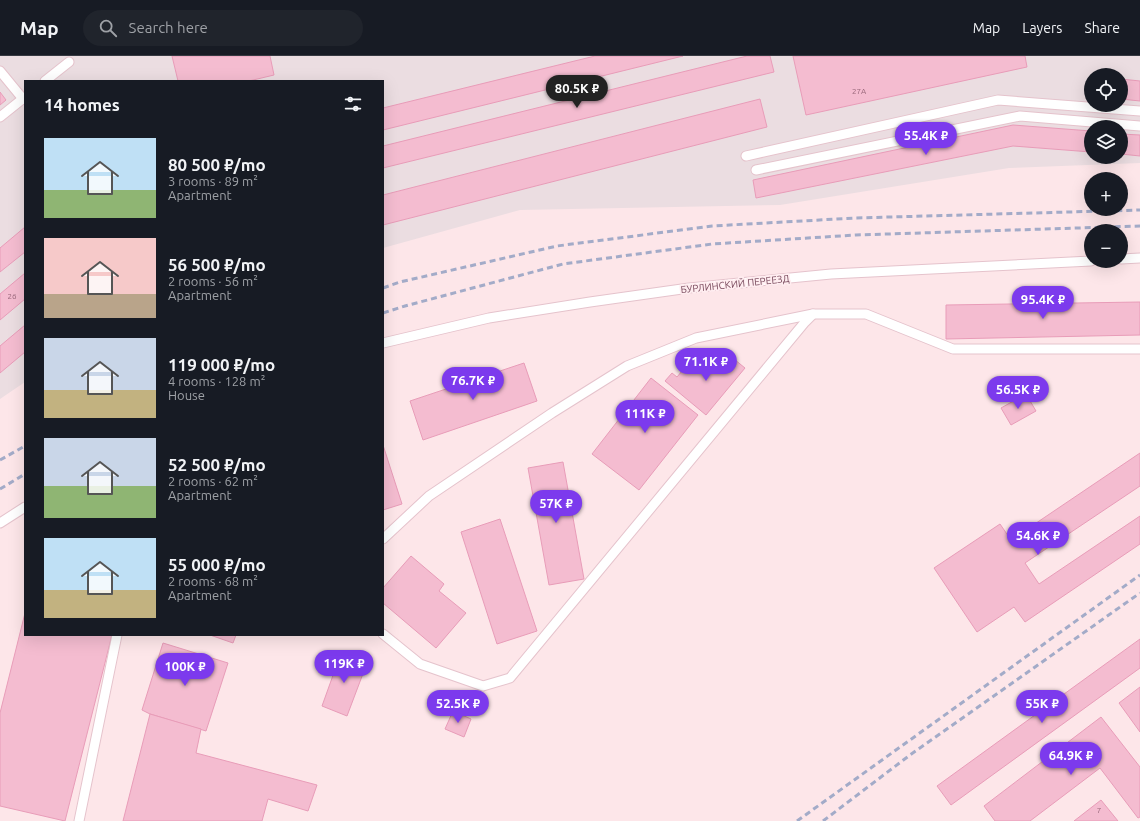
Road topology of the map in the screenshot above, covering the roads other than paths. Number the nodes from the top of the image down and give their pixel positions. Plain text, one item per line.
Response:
1 (69, 62) dead end
2 (0, 71) edge
3 (46, 80) edge
4 (24, 98) edge
5 (1140, 110) edge
6 (0, 117) edge
7 (1140, 126) edge
8 (746, 156) dead end
9 (756, 170) dead end
10 (1140, 258) edge
11 (1128, 259) edge
12 (1084, 261) edge
13 (813, 314) junction
14 (384, 343) edge
15 (1140, 349) edge
16 (24, 508) edge
17 (0, 523) edge
18 (384, 538) edge
19 (384, 635) edge
20 (117, 636) edge
21 (79, 821) edge

1 - 3 lane
2 - 4 lane
4 - 6 lane
5 - 8 lane
7 - 9 lane
10 - 11 lane
12 - 14 lane, БУРЛИНСКИЙ ПЕРЕЕЗД
13 - 15 lane
13 - 18 lane
13 - 19 lane
16 - 17 lane
20 - 21 lane

